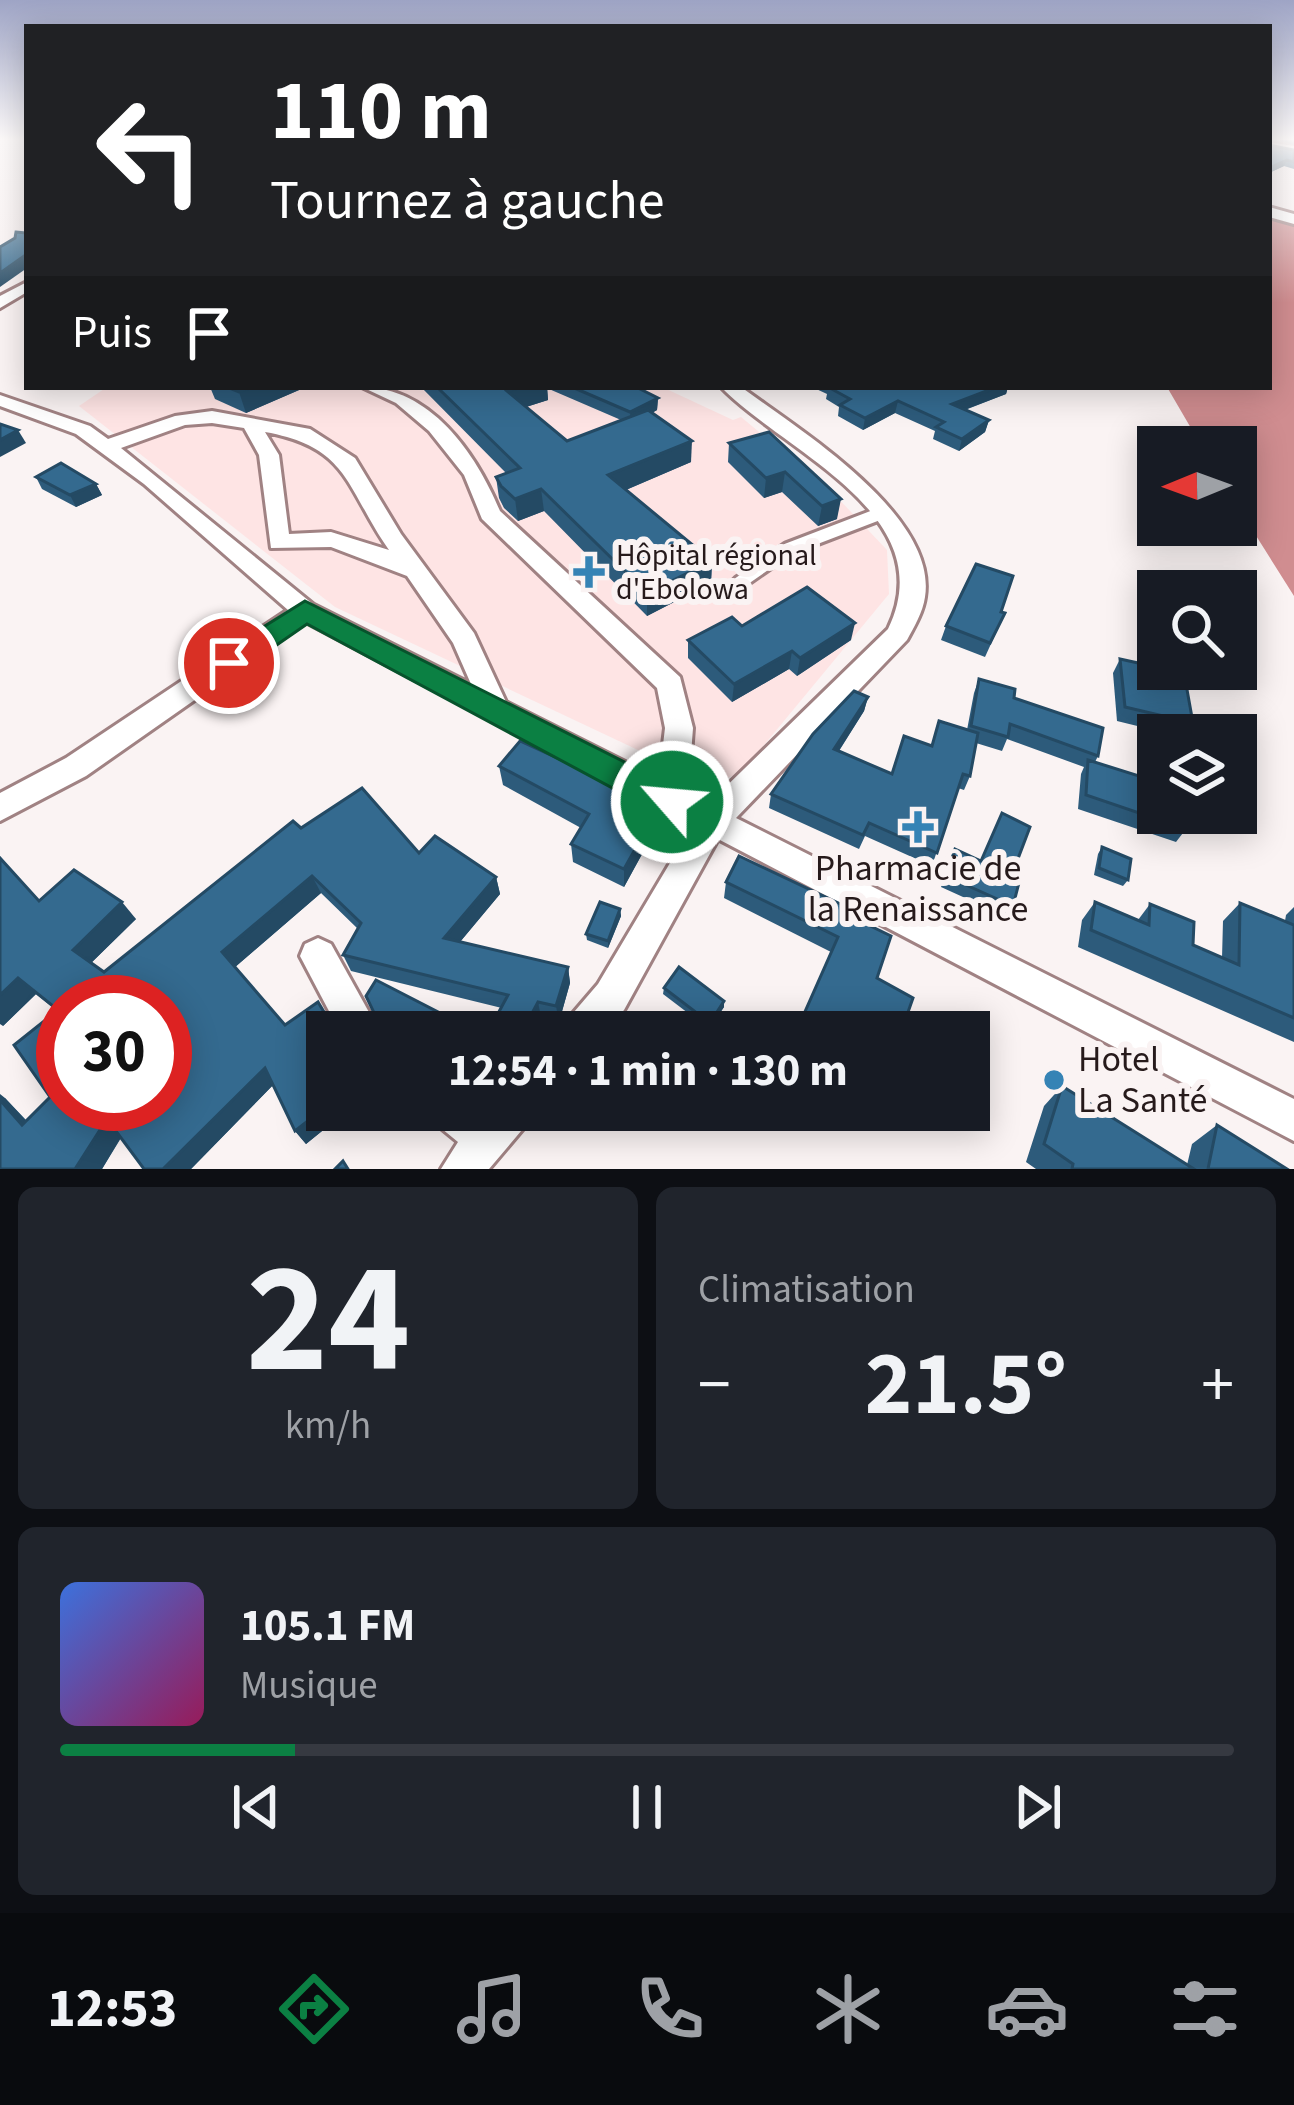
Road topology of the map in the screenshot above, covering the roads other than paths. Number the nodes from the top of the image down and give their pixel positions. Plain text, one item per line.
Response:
1 (378, 390) edge
2 (734, 390) edge
3 (0, 400) edge
4 (253, 428) junction
5 (106, 447) junction
6 (882, 513) junction
7 (416, 571) junction
8 (739, 583) dead end
9 (305, 611) junction
10 (496, 711) junction
11 (672, 802) junction
12 (0, 808) edge
13 (711, 822) junction
14 (318, 956) dead end
15 (349, 1011) edge
16 (600, 1011) edge
17 (1294, 1121) edge

1 - 11 street
2 - 6 street
3 - 5 street
4 - 5 street
4 - 7 street
4 - 7 street
5 - 9 street
6 - 8 lane
6 - 13 street
7 - 10 street
9 - 10 street
9 - 12 street
10 - 11 street
11 - 13 street
13 - 16 street
13 - 17 street
14 - 15 street

